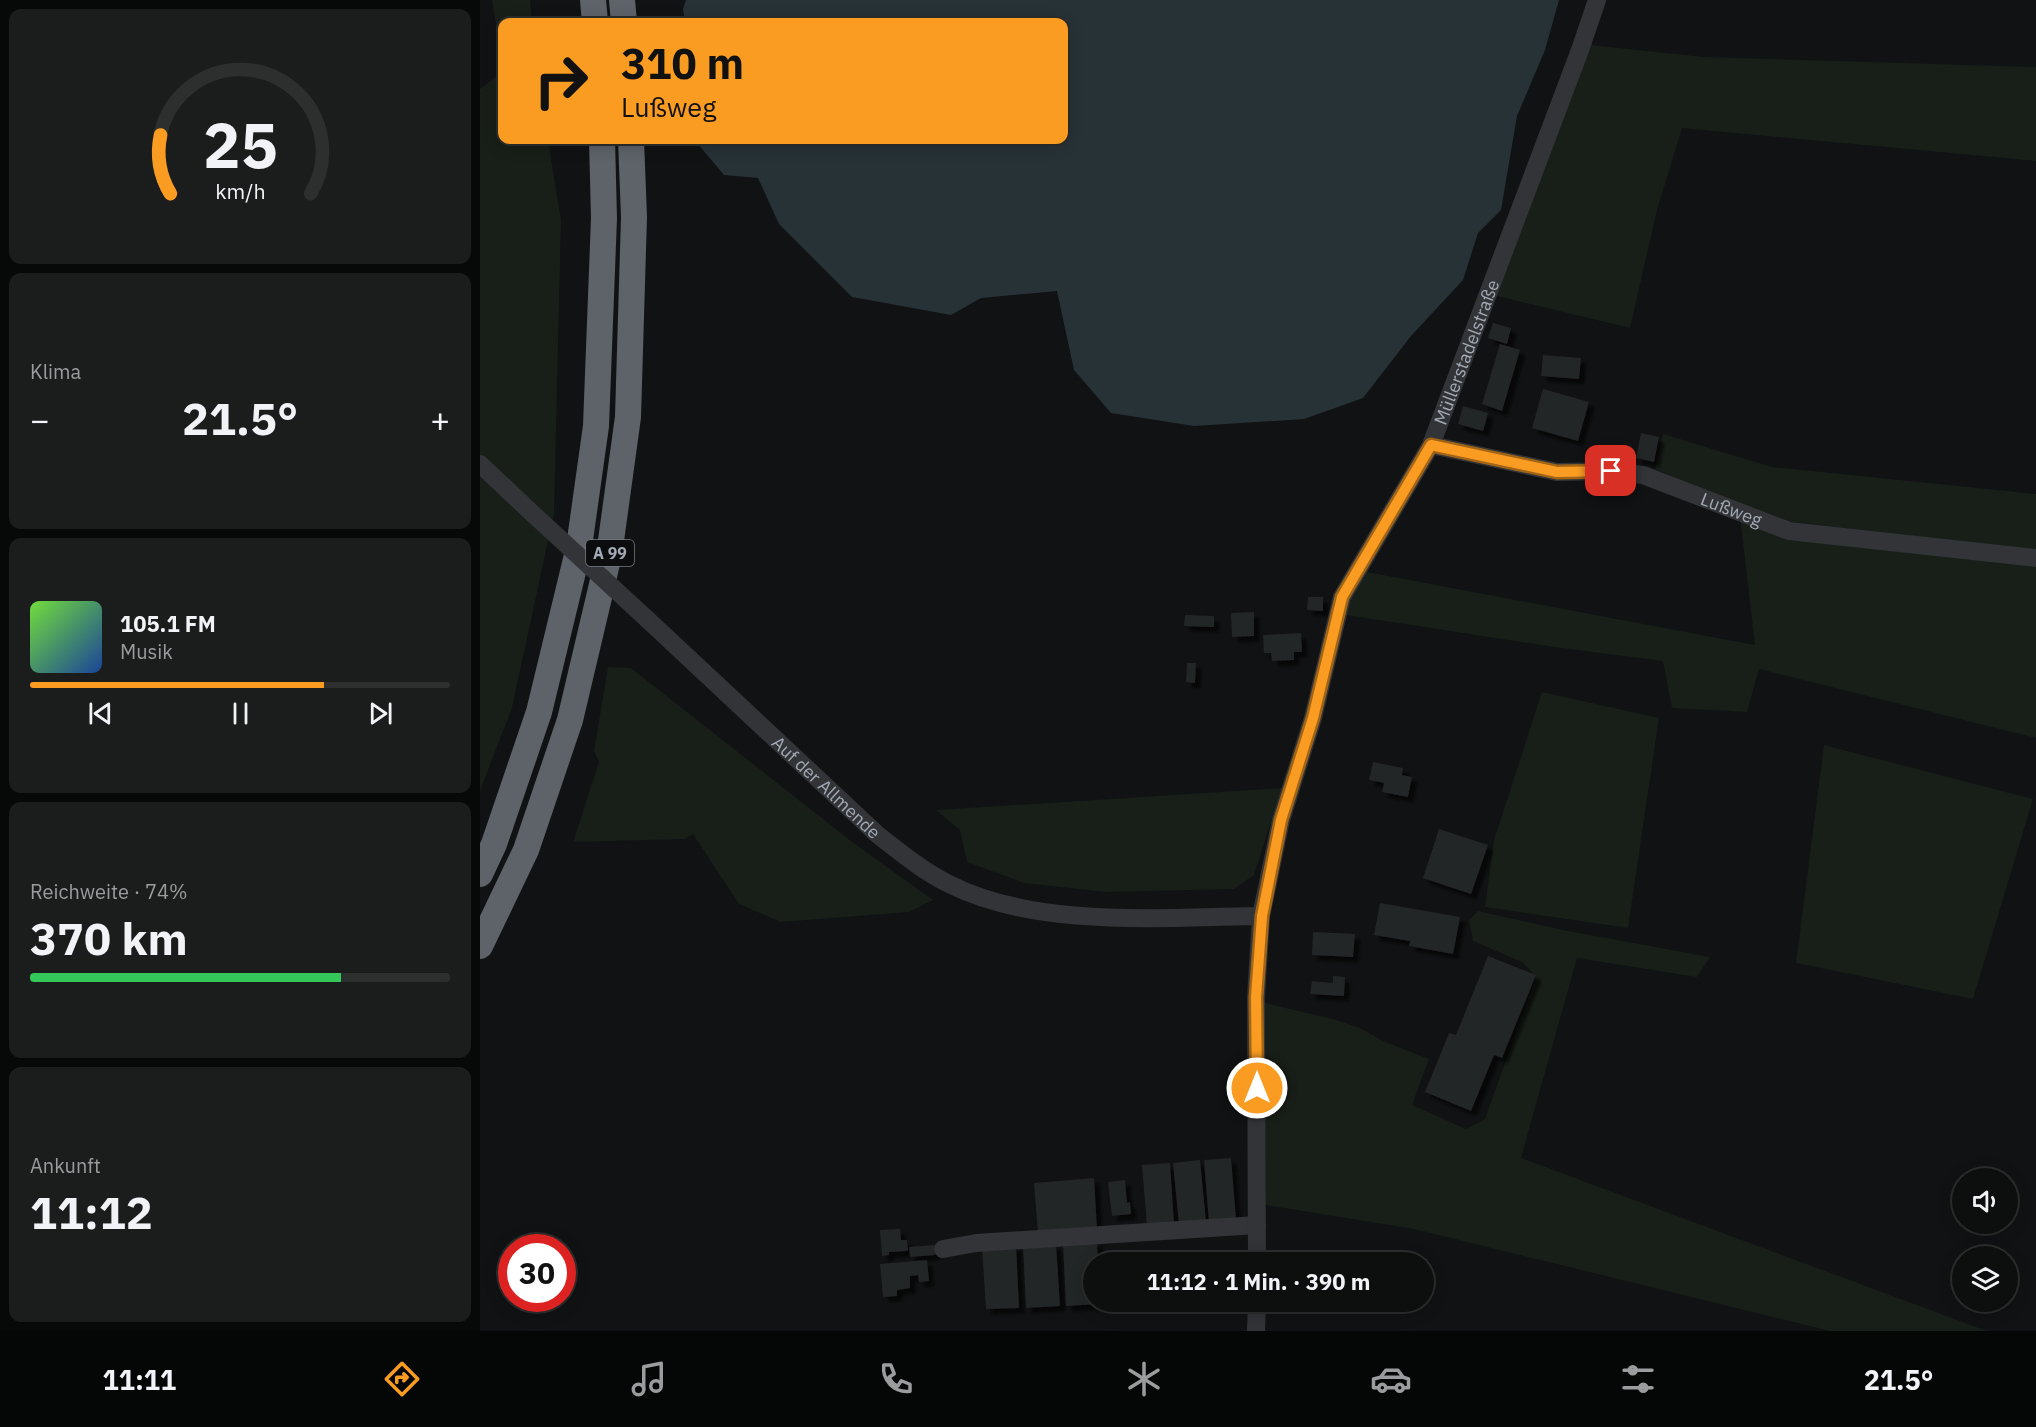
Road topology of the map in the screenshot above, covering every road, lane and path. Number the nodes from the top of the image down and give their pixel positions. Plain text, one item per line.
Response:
1 (593, 0) edge
2 (622, 0) edge
3 (1597, 0) edge
4 (595, 18) edge
5 (624, 18) edge
6 (602, 144) edge
7 (631, 144) edge
8 (1431, 445) junction
9 (480, 464) edge
10 (2036, 558) edge
11 (480, 874) edge
12 (1262, 916) junction
13 (480, 946) edge
14 (1257, 1225) junction
15 (943, 1249) dead end
16 (1257, 1252) edge
17 (1257, 1312) edge
18 (1256, 1331) edge

1 - 4 highway
2 - 5 highway
3 - 8 street, Müllerstadelstraße
6 - 11 highway, A 99
7 - 13 highway, A 99
8 - 10 street, Lußweg
8 - 12 street, Müllerstadelstraße
9 - 12 street, Auf der Allmende, bridge
12 - 14 street, Müllerstadelstraße
14 - 15 street
14 - 16 street, Müllerstadelstraße
17 - 18 street

